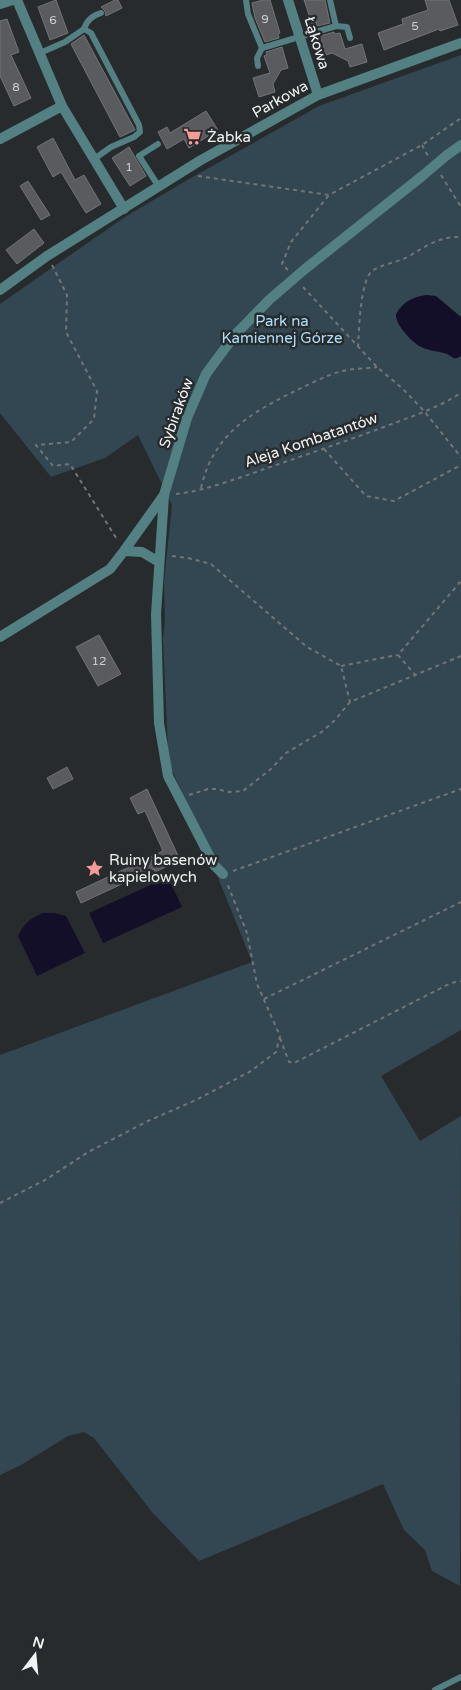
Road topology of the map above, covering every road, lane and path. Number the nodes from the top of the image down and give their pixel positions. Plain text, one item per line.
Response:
1 (13, 0) edge
2 (17, 0) edge
3 (246, 0) edge
4 (288, 0) edge
5 (330, 0) edge
6 (0, 4) edge
7 (101, 13) dead end
8 (336, 26) junction
9 (84, 29) junction
10 (300, 37) junction
11 (350, 38) dead end
12 (461, 44) edge
13 (262, 48) junction
14 (40, 53) junction
15 (258, 66) dead end
16 (318, 95) junction
17 (62, 106) junction
18 (461, 118) edge
19 (0, 139) edge
20 (158, 144) dead end
21 (422, 145) junction
22 (461, 145) edge
23 (429, 157) dead end
24 (94, 159) junction
25 (438, 170) dead end
26 (190, 175) dead end
27 (159, 187) junction
28 (329, 196) junction
29 (461, 207) edge
30 (124, 209) junction
31 (461, 238) edge
32 (47, 256) junction
33 (295, 278) junction
34 (0, 290) edge
35 (358, 346) junction
36 (377, 367) junction
37 (461, 393) edge
38 (424, 411) junction
39 (324, 449) junction
40 (461, 457) edge
41 (461, 465) edge
42 (201, 488) junction
43 (164, 495) junction
44 (124, 551) junction
45 (159, 558) junction
46 (461, 581) edge
47 (0, 637) edge
48 (398, 655) junction
49 (461, 656) edge
50 (341, 666) junction
51 (416, 676) junction
52 (350, 702) junction
53 (461, 789) edge
54 (180, 800) junction
55 (223, 874) junction
56 (461, 902) edge
57 (461, 982) edge
58 (264, 999) junction
59 (280, 1036) junction
60 (0, 1203) edge
61 (461, 1677) edge
62 (435, 1690) edge

1 - 6 street
2 - 14 street
3 - 13 lane
4 - 10 street, Łąkowa
5 - 8 lane
7 - 9 lane
8 - 10 lane
8 - 11 lane
9 - 14 lane
9 - 24 lane
10 - 13 lane
10 - 16 street, Łąkowa
12 - 16 street, Parkowa
13 - 15 lane
14 - 17 street
16 - 27 street, Parkowa
17 - 19 street
17 - 24 street
18 - 21 path
20 - 27 lane
21 - 23 path
21 - 28 path
22 - 33 street, Sybiraków, bridge
24 - 30 street
25 - 29 path
26 - 28 path
27 - 30 street, Parkowa
28 - 33 path
30 - 32 street, Parkowa
31 - 35 path
32 - 34 street, Parkowa
32 - 44 path
33 - 35 path
33 - 43 street, Sybiraków
35 - 36 path
36 - 38 path
36 - 42 path
37 - 38 path, Aleja Kombatantów
38 - 39 path, Aleja Kombatantów
38 - 40 path
39 - 41 path
39 - 42 path, Aleja Kombatantów
42 - 43 path, Aleja Kombatantów
43 - 44 street, Sybiraków
43 - 45 street
44 - 45 street
44 - 47 street, Sybiraków
45 - 50 path
45 - 54 street
46 - 48 path
48 - 50 path
48 - 51 path
49 - 51 path
50 - 52 path
51 - 52 path
52 - 54 path
53 - 55 path
54 - 55 street
55 - 58 path
56 - 58 path
57 - 59 path
58 - 59 path
59 - 60 path
61 - 62 lane

